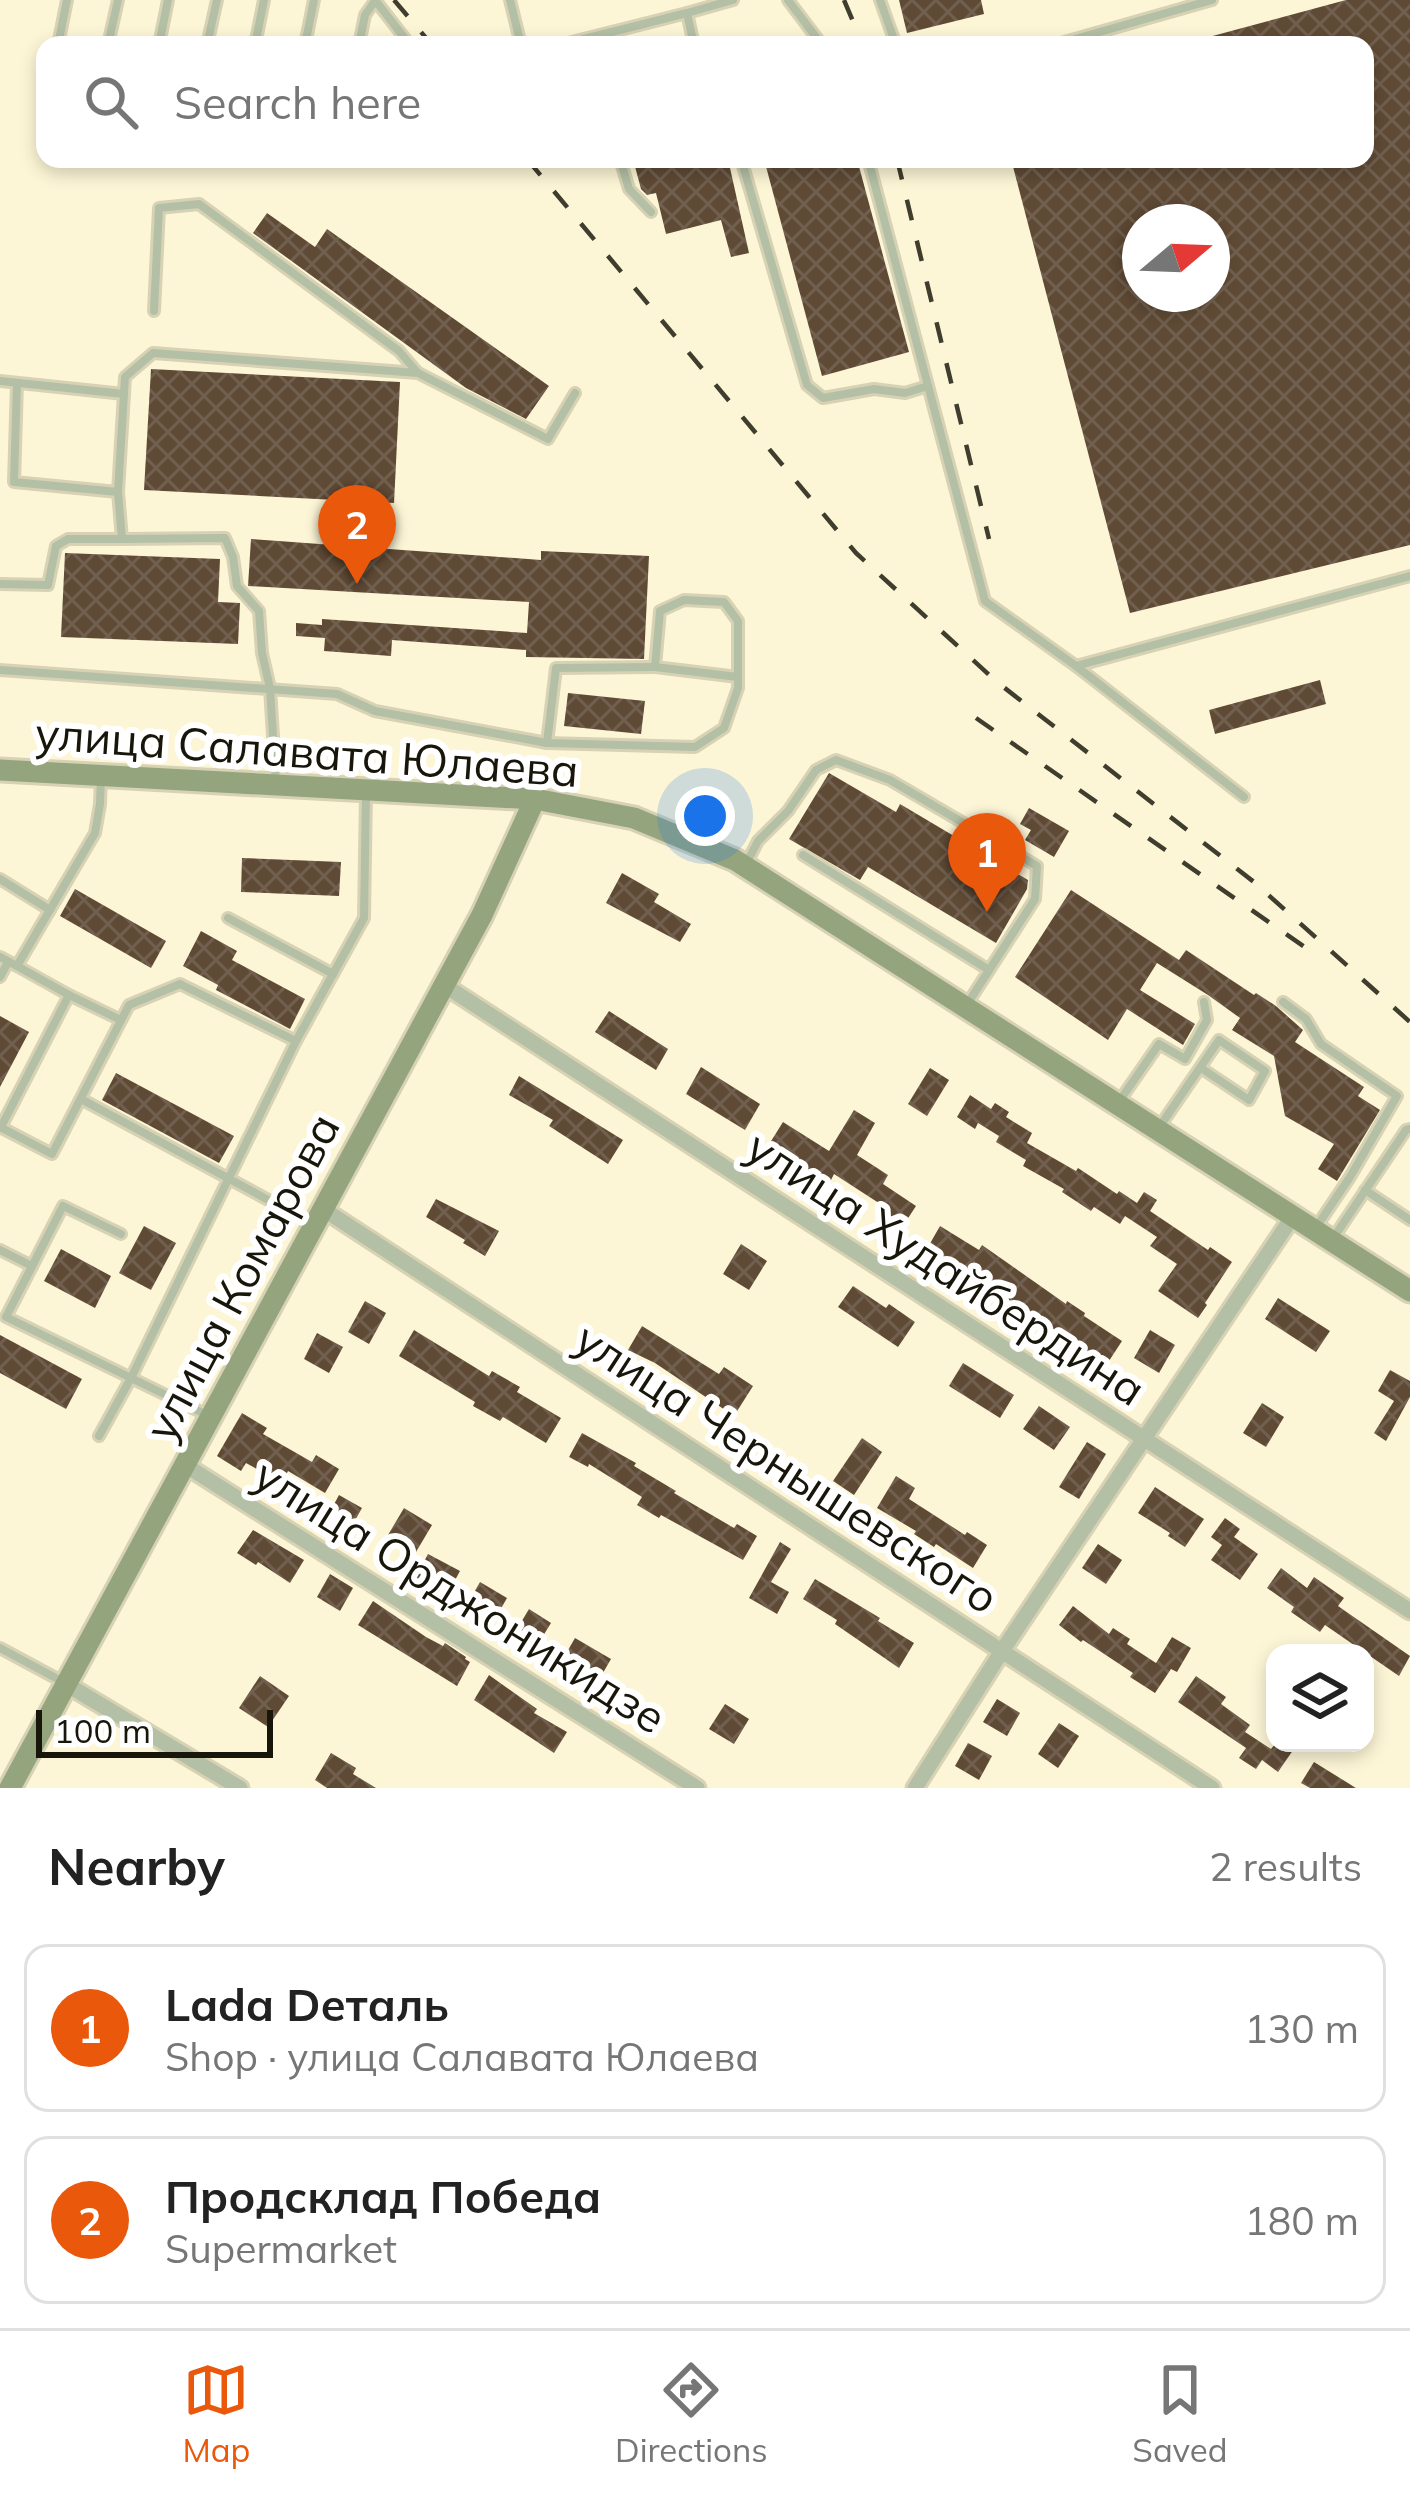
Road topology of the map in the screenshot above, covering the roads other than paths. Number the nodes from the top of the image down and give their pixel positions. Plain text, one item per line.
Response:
1 (67, 0) edge
2 (118, 0) edge
3 (168, 0) edge
4 (217, 0) edge
5 (264, 0) edge
6 (314, 0) edge
7 (375, 0) edge
8 (510, 0) edge
9 (733, 0) edge
10 (880, 0) edge
11 (1212, 0) edge
12 (791, 2) edge
13 (687, 13) junction
14 (60, 36) edge
15 (110, 36) edge
16 (161, 36) edge
17 (209, 36) edge
18 (257, 36) edge
19 (307, 36) edge
20 (360, 36) edge
21 (403, 36) edge
22 (518, 36) edge
23 (596, 36) edge
24 (692, 36) edge
25 (816, 36) edge
26 (893, 36) edge
27 (1086, 36) edge
28 (623, 168) edge
29 (744, 168) edge
30 (870, 168) edge
31 (651, 212) dead end
32 (154, 310) dead end
33 (418, 373) junction
34 (0, 381) edge
35 (16, 382) junction
36 (928, 386) junction
37 (575, 393) dead end
38 (124, 394) junction
39 (118, 492) junction
40 (122, 539) junction
41 (1410, 576) edge
42 (0, 584) edge
43 (1076, 666) junction
44 (655, 667) junction
45 (0, 670) edge
46 (738, 677) junction
47 (270, 688) junction
48 (547, 743) junction
49 (0, 770) edge
50 (100, 776) junction
51 (276, 785) junction
52 (366, 790) junction
53 (1244, 797) dead end
54 (535, 800) junction
55 (802, 855) dead end
56 (745, 867) junction
57 (0, 879) edge
58 (50, 910) junction
59 (228, 918) dead end
60 (8, 961) edge
61 (989, 970) junction
62 (333, 974) junction
63 (0, 976) edge
64 (444, 986) junction
65 (69, 995) junction
66 (1204, 1002) dead end
67 (1283, 1002) dead end
68 (965, 1007) junction
69 (121, 1021) junction
70 (296, 1041) junction
71 (1201, 1068) junction
72 (81, 1099) junction
73 (1117, 1104) junction
74 (0, 1128) edge
75 (1410, 1129) edge
76 (1157, 1130) junction
77 (229, 1179) junction
78 (1365, 1190) junction
79 (1293, 1216) junction
80 (319, 1217) junction
81 (1410, 1220) edge
82 (121, 1234) dead end
83 (1323, 1235) junction
84 (0, 1250) edge
85 (32, 1266) junction
86 (1410, 1291) edge
87 (3, 1315) edge
88 (131, 1378) junction
89 (210, 1417) junction
90 (99, 1436) dead end
91 (1144, 1439) junction
92 (185, 1465) junction
93 (1410, 1611) edge
94 (0, 1648) edge
95 (1002, 1651) junction
96 (66, 1684) junction
97 (10, 1788) edge
98 (240, 1788) edge
99 (697, 1788) edge
100 (915, 1788) edge
101 (1212, 1788) edge

1 - 14 lane
2 - 15 lane
3 - 16 lane
4 - 17 lane
5 - 18 lane
6 - 19 lane
7 - 20 lane
7 - 21 lane
8 - 22 lane
9 - 13 lane
10 - 26 lane
11 - 27 lane
12 - 25 lane
13 - 23 lane
13 - 24 lane
28 - 31 lane
29 - 36 lane
30 - 36 lane
32 - 33 lane
33 - 37 lane
33 - 38 lane
34 - 35 lane
35 - 38 lane
35 - 39 lane
36 - 43 lane
38 - 39 lane
39 - 40 lane
40 - 42 lane
40 - 47 lane
41 - 43 lane
43 - 53 lane
44 - 46 lane
44 - 46 lane
44 - 48 lane
45 - 47 lane
46 - 48 lane
47 - 48 lane
47 - 51 lane
49 - 50 street, улица Салавата Юлаева
50 - 51 street, улица Салавата Юлаева
50 - 58 lane
51 - 52 street, улица Салавата Юлаева
52 - 54 street, улица Салавата Юлаева
52 - 62 lane
54 - 56 street, улица Салавата Юлаева
54 - 64 street, улица Комарова
55 - 61 lane
56 - 61 lane
56 - 68 street, улица Салавата Юлаева
57 - 58 lane
58 - 60 lane
59 - 62 lane
60 - 63 lane
60 - 65 lane
61 - 68 lane
62 - 70 lane
64 - 80 street, улица Комарова
64 - 91 street, улица Худайбердина
65 - 69 lane
65 - 74 lane
66 - 73 lane
67 - 83 lane
68 - 73 street, улица Салавата Юлаева
69 - 70 lane
69 - 72 lane
70 - 77 lane
71 - 71 lane
71 - 76 lane
72 - 74 lane
72 - 77 lane
73 - 76 street, улица Салавата Юлаева
75 - 78 lane
76 - 79 street, улица Салавата Юлаева
77 - 80 lane
77 - 88 lane
78 - 81 lane
78 - 83 lane
79 - 83 street, улица Салавата Юлаева
79 - 91 street
80 - 89 street, улица Комарова
80 - 95 street, улица Чернышевского
82 - 85 lane
83 - 86 street, улица Салавата Юлаева
84 - 85 lane
85 - 87 lane
87 - 88 lane
88 - 89 lane
88 - 90 lane
89 - 92 street, улица Комарова
91 - 93 street, улица Худайбердина
91 - 95 street
92 - 96 street, улица Комарова
92 - 99 street, улица Орджоникидзе
94 - 96 lane
95 - 100 street
95 - 101 street, улица Чернышевского
96 - 97 street, улица Комарова
96 - 98 street

